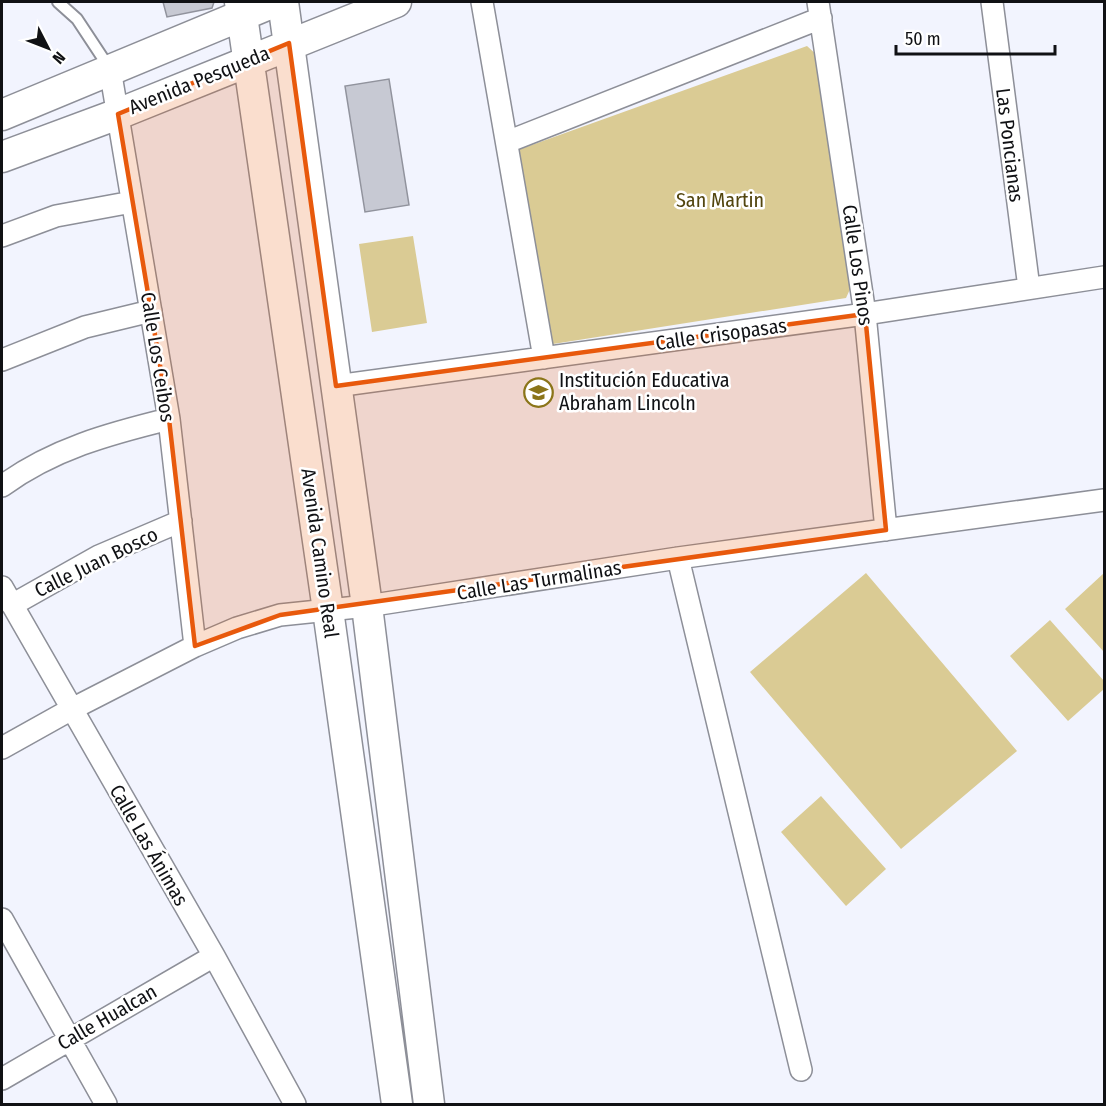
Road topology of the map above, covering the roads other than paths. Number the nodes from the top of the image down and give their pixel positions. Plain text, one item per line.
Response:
1 (58, 2) edge
2 (274, 2) edge
3 (283, 2) edge
4 (396, 2) edge
5 (482, 2) edge
6 (992, 2) edge
7 (241, 8) edge
8 (820, 10) edge
9 (289, 43) junction
10 (248, 61) junction
11 (110, 69) junction
12 (118, 114) junction
13 (2, 115) edge
14 (507, 142) junction
15 (2, 157) edge
16 (132, 201) junction
17 (2, 236) edge
18 (1104, 277) edge
19 (1029, 288) junction
20 (151, 311) junction
21 (866, 314) junction
22 (544, 358) junction
23 (2, 360) edge
24 (336, 386) junction
25 (169, 420) junction
26 (2, 486) edge
27 (1104, 500) edge
28 (181, 521) junction
29 (886, 530) junction
30 (678, 558) junction
31 (7, 596) edge
32 (367, 606) junction
33 (328, 610) junction
34 (195, 646) junction
35 (70, 710) junction
36 (2, 748) edge
37 (2, 919) edge
38 (214, 956) junction
39 (69, 1039) junction
40 (801, 1070) dead end
41 (2, 1079) edge
42 (106, 1104) edge
43 (295, 1104) edge
44 (397, 1104) edge
45 (429, 1104) edge

1 - 11 lane
2 - 7 street
3 - 9 street, Avenida Camino Real
4 - 9 street, Avenida Pesqueda
5 - 14 street
6 - 19 street, Las Poncianas
7 - 10 street, Avenida Camino Real
7 - 11 street
8 - 14 street
8 - 21 street, Calle Los Pinos
9 - 10 street, Avenida Pesqueda
9 - 24 street, Avenida Camino Real
10 - 12 street, Avenida Pesqueda
10 - 33 street, Avenida Camino Real
11 - 12 street, Calle Los Ceibos
11 - 13 street
12 - 15 street, Avenida Pesqueda
12 - 16 street, Calle Los Ceibos
14 - 22 street
16 - 17 street
16 - 20 street, Calle Los Ceibos
18 - 19 street, Calle Crisopasas
19 - 21 street, Calle Crisopasas
20 - 23 street
20 - 25 street, Calle Los Ceibos
21 - 22 street, Calle Crisopasas
21 - 29 street, Calle Los Pinos
22 - 24 street, Calle Crisopasas
24 - 32 street, Avenida Camino Real
25 - 26 street
25 - 28 street, Calle Los Ceibos
27 - 29 street, Calle Las Turmalinas
28 - 31 street, Calle Juan Bosco
28 - 34 street, Calle Los Ceibos
29 - 30 street, Calle Las Turmalinas
30 - 32 street, Calle Las Turmalinas
30 - 40 street
31 - 35 street, Calle Las Ánimas
32 - 33 street, Calle Las Turmalinas
32 - 45 street, Avenida Camino Real
33 - 34 street, Calle Las Turmalinas
33 - 44 street, Avenida Camino Real
34 - 35 street, Calle Las Turmalinas
35 - 36 street, Calle Las Turmalinas
35 - 38 street, Calle Las Ánimas
37 - 39 street
38 - 39 street, Calle Hualcan
38 - 43 street, Calle Las Ánimas
39 - 41 street, Calle Hualcan
39 - 42 street

